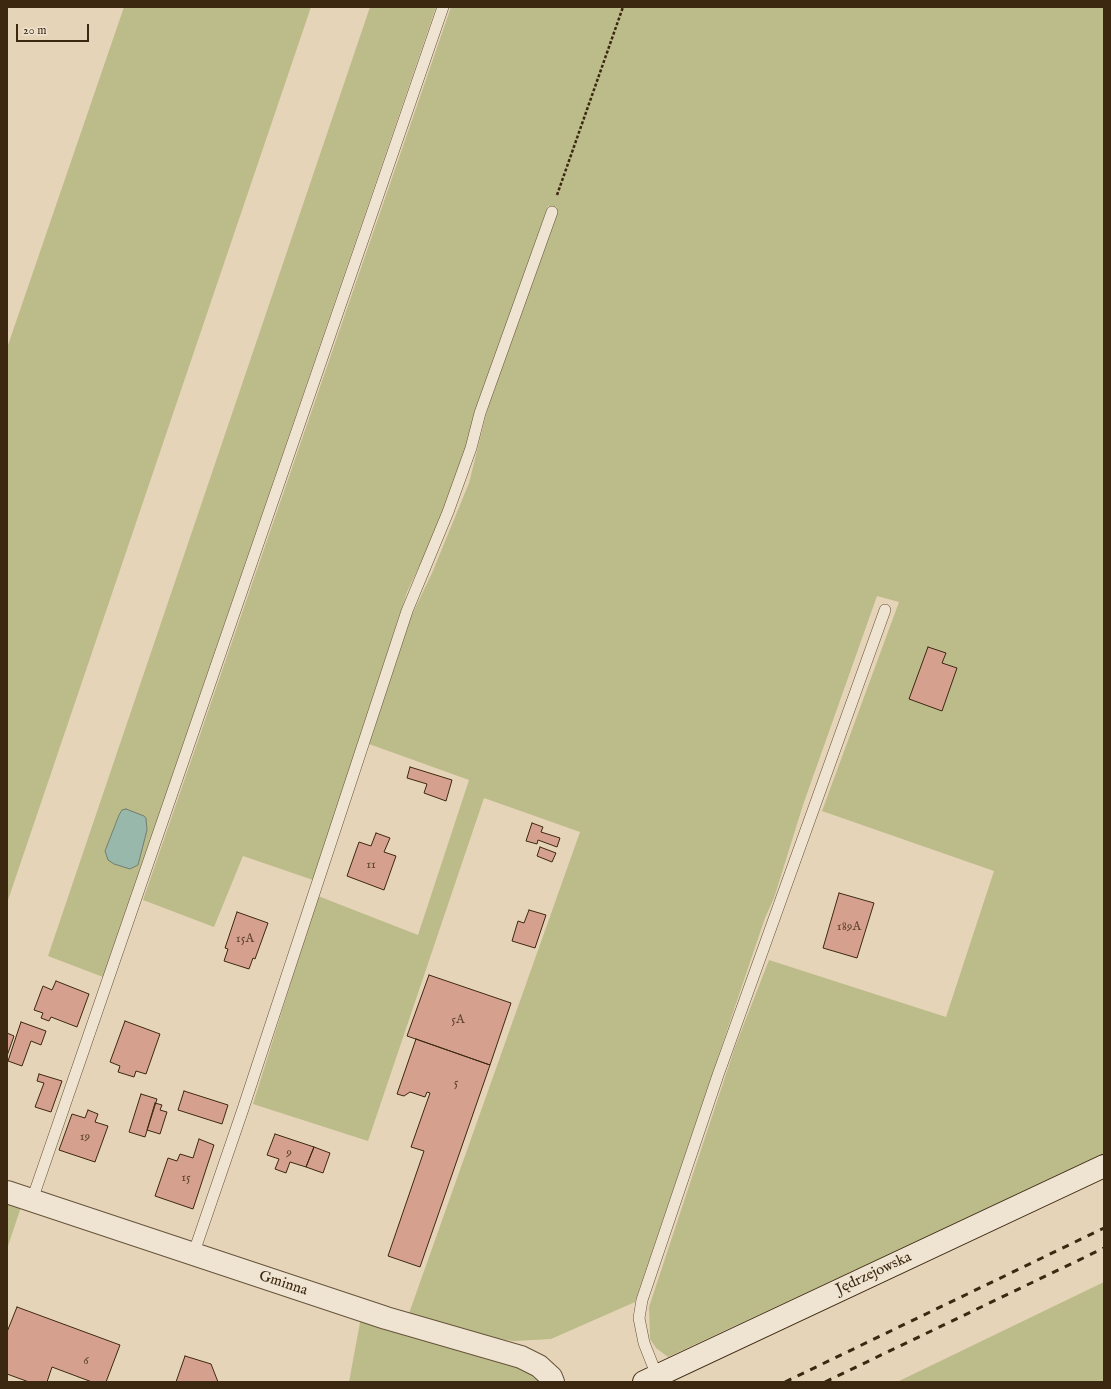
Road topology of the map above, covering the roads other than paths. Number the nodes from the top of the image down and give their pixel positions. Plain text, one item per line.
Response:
1 (442, 7) edge
2 (552, 212) road end
3 (885, 610) dead end
4 (1104, 1166) edge
5 (7, 1192) edge
6 (32, 1200) junction
7 (193, 1255) junction
8 (650, 1379) edge
9 (553, 1382) edge

1 - 6 lane
2 - 7 lane
3 - 8 lane
4 - 8 street, Jędrzejowska
5 - 6 street, Gminna
6 - 7 street, Gminna
7 - 9 street, Gminna

